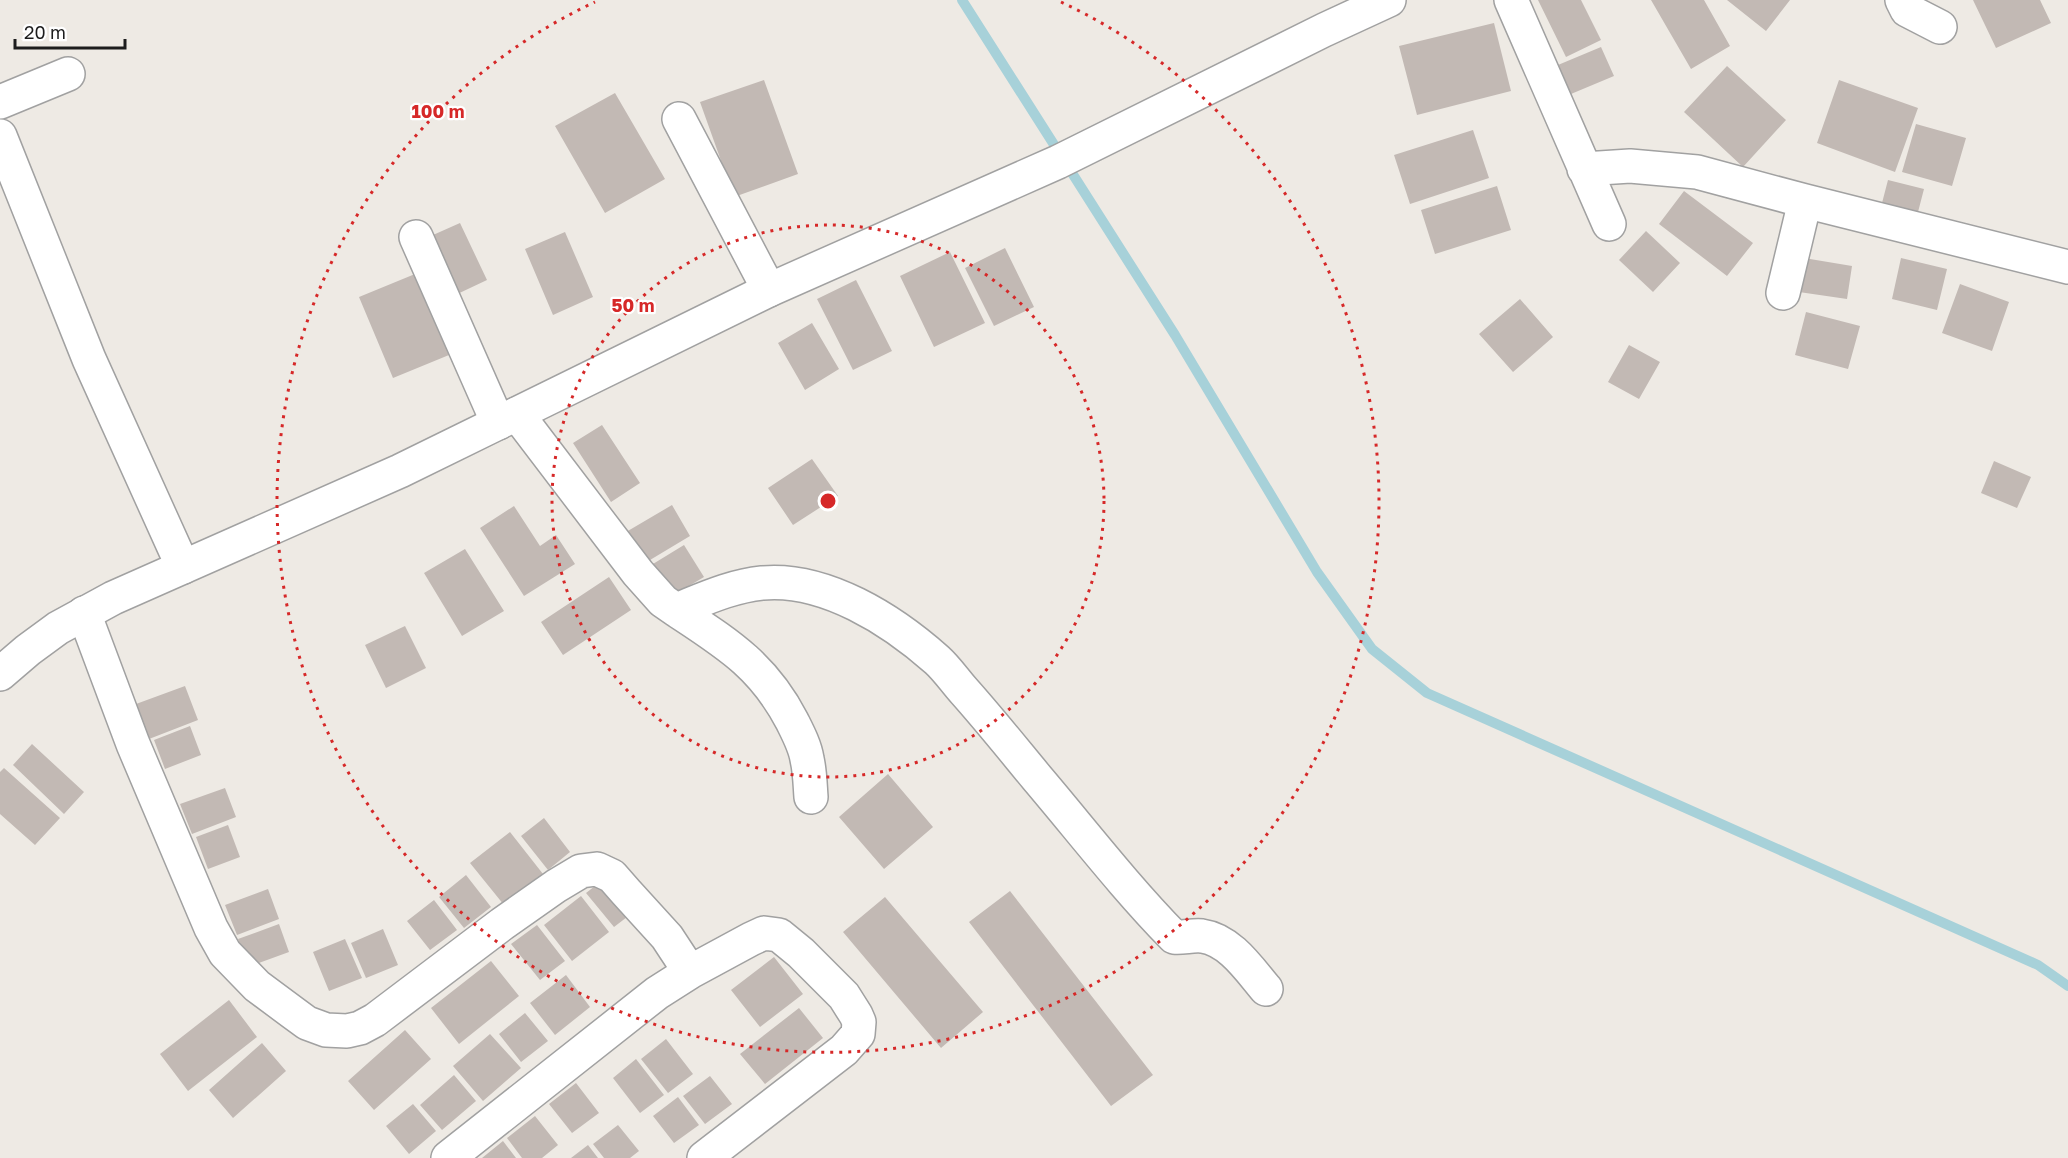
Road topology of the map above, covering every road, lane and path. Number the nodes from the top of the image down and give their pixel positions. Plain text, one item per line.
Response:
1 (1389, 0) edge
2 (1511, 0) edge
3 (1902, 0) edge
4 (1940, 27) dead end
5 (68, 74) dead end
6 (0, 102) edge
7 (679, 119) dead end
8 (0, 136) edge
9 (1584, 169) junction
10 (1805, 201) junction
11 (1609, 224) dead end
12 (416, 237) dead end
13 (2068, 267) edge
14 (769, 290) junction
15 (1783, 293) dead end
16 (508, 419) junction
17 (183, 567) junction
18 (676, 610) junction
19 (84, 613) junction
20 (0, 675) edge
21 (811, 797) dead end
22 (690, 972) junction
23 (1266, 989) dead end
24 (448, 1158) edge
25 (704, 1158) edge

1 - 14 street
2 - 9 street
3 - 4 street
5 - 6 street
7 - 14 street
8 - 17 street
9 - 10 street
9 - 11 street
10 - 13 street
10 - 15 street
12 - 16 street
14 - 16 street
16 - 17 street
16 - 18 street
17 - 19 street
18 - 21 street
18 - 23 street
19 - 20 street
19 - 22 street
22 - 24 street
22 - 25 street

